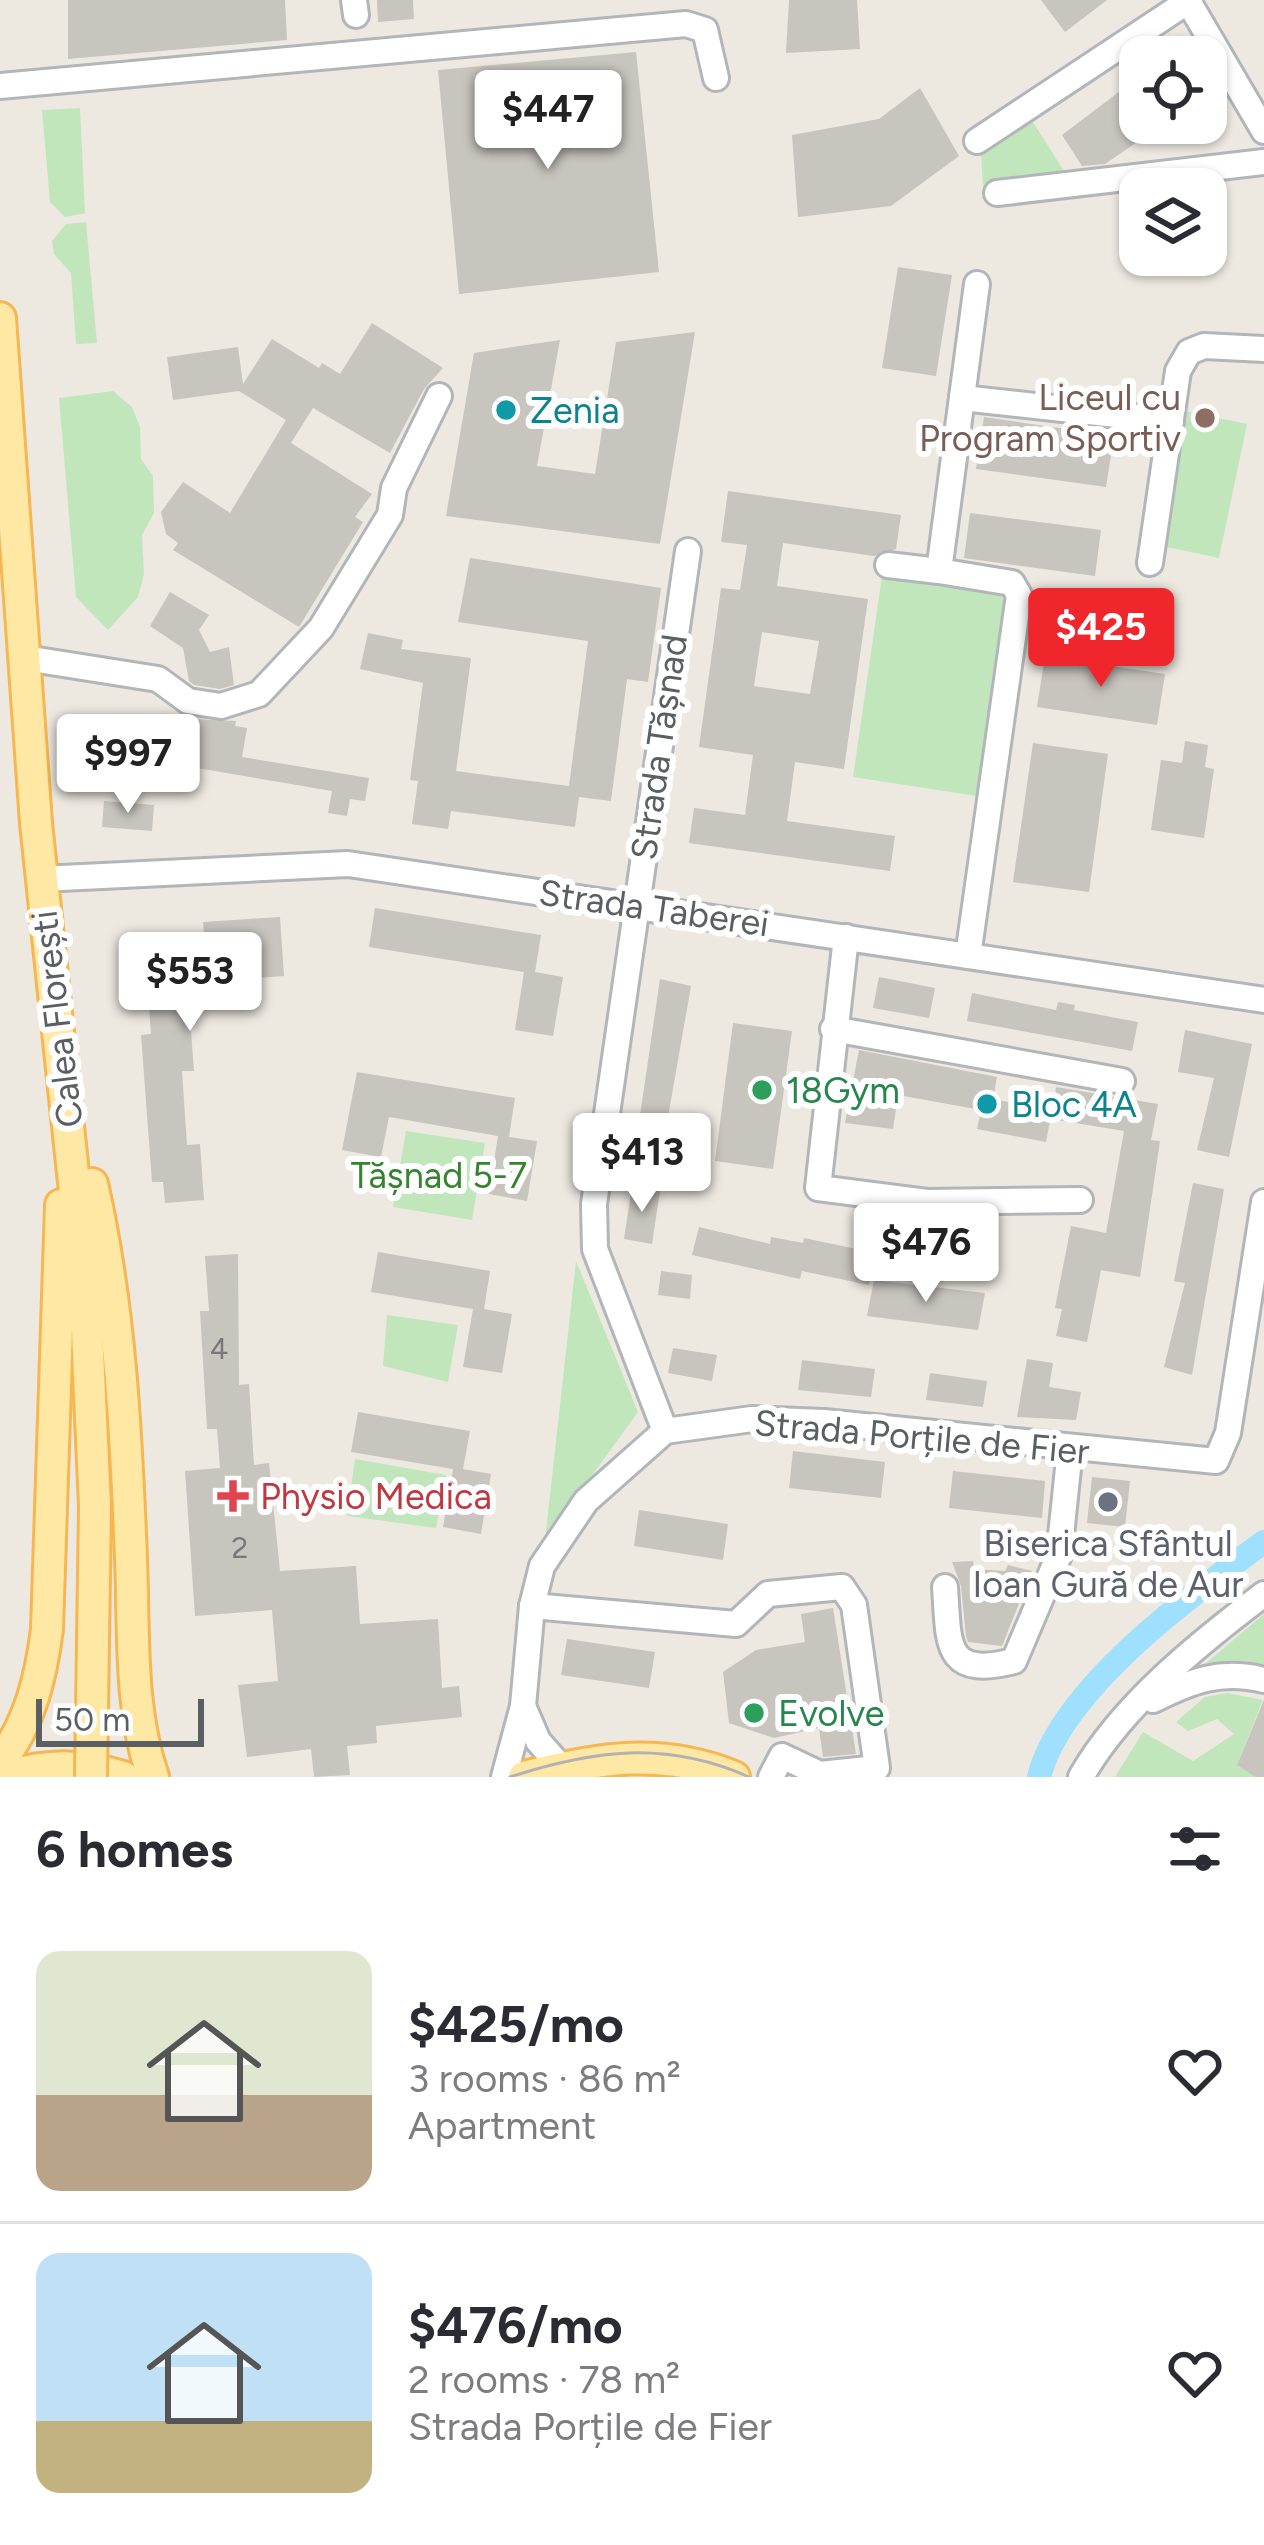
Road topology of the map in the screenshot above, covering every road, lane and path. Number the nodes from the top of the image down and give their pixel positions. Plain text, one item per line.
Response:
1 (1189, 1) edge
2 (716, 78) dead end
3 (0, 86) edge
4 (1264, 131) edge
5 (977, 141) dead end
6 (1264, 162) edge
7 (998, 194) dead end
8 (977, 284) dead end
9 (0, 318) edge
10 (1264, 349) edge
11 (439, 396) dead end
12 (962, 398) junction
13 (1171, 421) junction
14 (5, 433) edge
15 (688, 551) dead end
16 (1150, 563) dead end
17 (888, 566) dead end
18 (939, 571) junction
19 (25, 658) junction
20 (41, 879) junction
21 (636, 906) junction
22 (845, 937) junction
23 (968, 956) junction
24 (1264, 1000) edge
25 (833, 1030) junction
26 (66, 1073) junction
27 (1122, 1081) dead end
28 (1080, 1200) dead end
29 (1264, 1202) edge
30 (665, 1431) junction
31 (1070, 1449) junction
32 (945, 1587) dead end
33 (1264, 1594) edge
34 (532, 1606) junction
35 (1264, 1680) edge
36 (523, 1706) junction
37 (1135, 1709) junction
38 (0, 1762) edge
39 (562, 1768) junction
40 (5, 1777) edge
41 (91, 1777) edge
42 (123, 1777) edge
43 (153, 1777) edge
44 (504, 1777) edge
45 (524, 1777) edge
46 (734, 1777) edge
47 (771, 1777) edge
48 (1081, 1777) edge

1 - 4 street
1 - 5 street
2 - 3 street
6 - 7 street
8 - 12 street
9 - 14 main road, Calea Florești
10 - 13 street
11 - 19 street
12 - 13 street
12 - 18 street
13 - 16 street
14 - 19 main road, Calea Florești
15 - 21 street, Strada Tășnad
17 - 18 street
18 - 23 street
19 - 20 main road, Calea Florești
20 - 21 street, Strada Taberei
20 - 26 main road, Calea Florești
21 - 22 street, Strada Taberei
21 - 30 street, Strada Tășnad
22 - 23 street, Strada Taberei
22 - 25 street
23 - 24 street, Strada Taberei
25 - 27 street
25 - 28 street
26 - 38 main road
26 - 41 main road, Calea Florești, bridge
26 - 43 main road
29 - 31 street, Strada Porțile de Fier
30 - 31 street, Strada Porțile de Fier
30 - 34 street
31 - 32 street
33 - 37 street
34 - 36 street
34 - 47 street
35 - 37 street
36 - 39 street
36 - 44 street
37 - 48 street
39 - 45 main road
39 - 46 main road
40 - 42 main road

